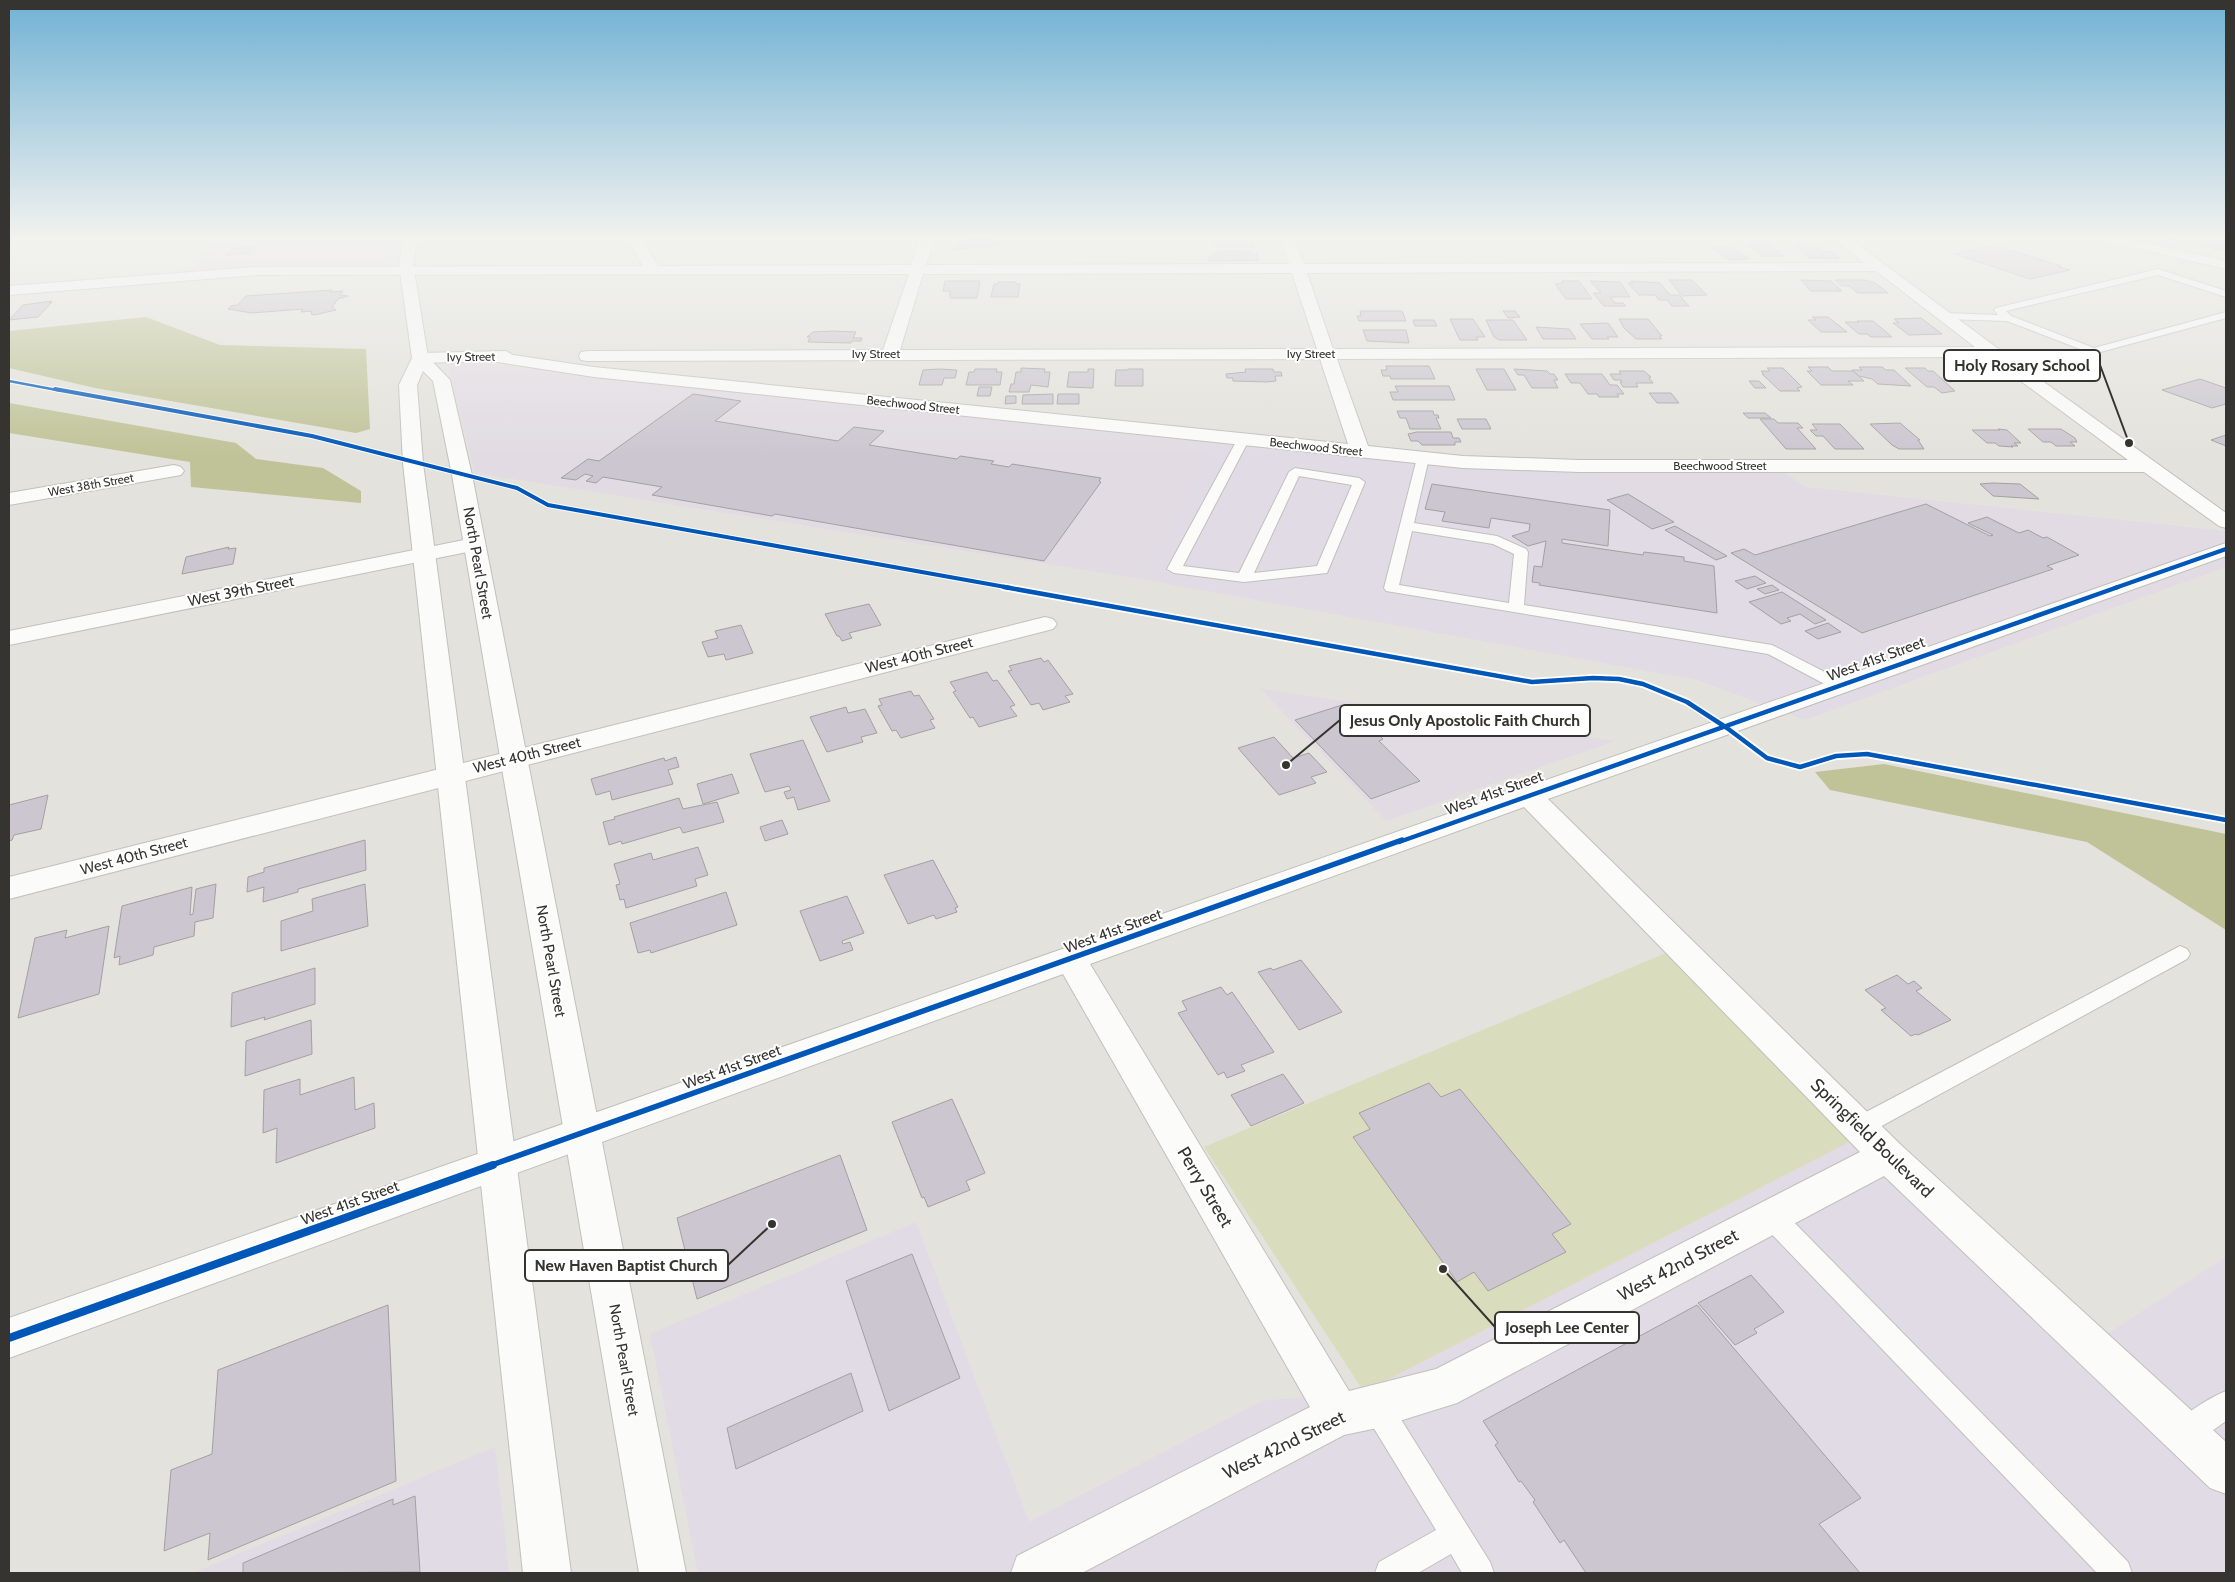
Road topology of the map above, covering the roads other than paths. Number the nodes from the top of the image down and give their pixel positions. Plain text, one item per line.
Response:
1 (413, 310) edge
2 (905, 310) edge
3 (1312, 310) edge
4 (1937, 310) edge
5 (2001, 310) edge
6 (2226, 315) edge
7 (1945, 316) junction
8 (2008, 318) junction
9 (1992, 352) junction
10 (890, 354) junction
11 (1327, 354) junction
12 (489, 356) junction
13 (420, 358) junction
14 (1243, 440) junction
15 (1360, 452) junction
16 (1423, 458) junction
17 (2147, 466) junction
18 (174, 471) dead end
19 (9, 499) edge
20 (2226, 522) edge
21 (1407, 526) junction
22 (474, 544) junction
23 (2226, 549) edge
24 (424, 554) junction
25 (1244, 578) junction
26 (1516, 608) junction
27 (1045, 624) dead end
28 (9, 638) edge
29 (1840, 686) junction
30 (514, 759) junction
31 (450, 774) junction
32 (1527, 794) junction
33 (9, 888) edge
34 (2180, 954) dead end
35 (1070, 960) junction
36 (1859, 1127) junction
37 (582, 1134) junction
38 (1888, 1156) junction
39 (497, 1163) junction
40 (1772, 1216) junction
41 (9, 1338) edge
42 (2226, 1405) edge
43 (1358, 1411) junction
44 (2185, 1433) junction
45 (2226, 1472) edge
46 (1456, 1535) junction
47 (547, 1573) edge
48 (663, 1573) edge
49 (1034, 1573) edge
50 (1390, 1573) edge
51 (1479, 1573) edge
52 (2117, 1573) edge

1 - 13 street
2 - 10 street
3 - 11 street
4 - 7 street
5 - 8 lane
6 - 8 lane
7 - 8 lane
7 - 9 street
9 - 11 street, Ivy Street
9 - 17 street
10 - 11 street, Ivy Street
10 - 12 street, Ivy Street
11 - 15 street
12 - 13 street, Ivy Street
12 - 14 street, Beechwood Street
13 - 22 street, North Pearl Street
13 - 24 street
14 - 15 street, Beechwood Street
14 - 25 lane
15 - 16 street, Beechwood Street
16 - 17 street, Beechwood Street
16 - 21 lane
17 - 20 street
18 - 19 street, West 38th Street
21 - 26 lane
21 - 26 lane
22 - 24 street, West 39th Street
22 - 30 street, North Pearl Street
23 - 29 street, West 41st Street
24 - 28 street, West 39th Street
24 - 31 street
25 - 25 lane
26 - 29 lane
27 - 30 street, West 40th Street
29 - 32 street, West 41st Street
30 - 31 street, West 40th Street
30 - 37 street, North Pearl Street
31 - 33 street, West 40th Street
31 - 39 street
32 - 35 street, West 41st Street
32 - 36 street, Springfield Boulevard
34 - 36 lane
35 - 37 street, West 41st Street
35 - 43 street, Perry Street
36 - 38 street, Springfield Boulevard
37 - 39 street, West 41st Street
37 - 48 street, North Pearl Street
38 - 40 street, West 42nd Street
38 - 44 street, Springfield Boulevard
39 - 41 street, West 41st Street
39 - 47 street
40 - 43 street, West 42nd Street
40 - 52 lane
42 - 44 lane
43 - 46 lane
43 - 49 street, West 42nd Street
44 - 45 street, Springfield Boulevard
46 - 50 lane
46 - 51 lane

